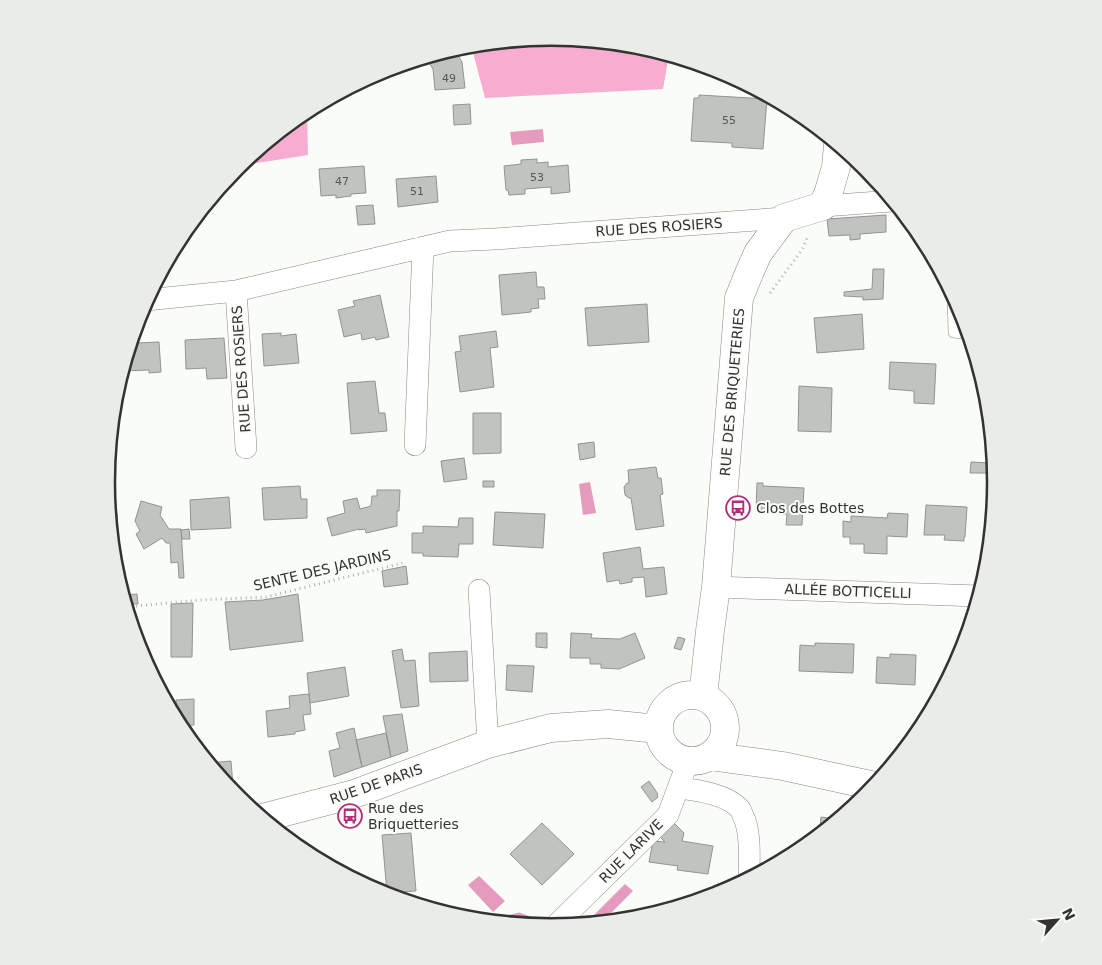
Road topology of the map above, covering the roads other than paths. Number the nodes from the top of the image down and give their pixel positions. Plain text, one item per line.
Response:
1 (837, 153) edge
2 (884, 202) edge
3 (823, 206) junction
4 (784, 218) junction
5 (423, 247) junction
6 (236, 291) junction
7 (156, 299) edge
8 (954, 315) edge
9 (960, 333) edge
10 (415, 444) dead end
11 (246, 448) dead end
12 (716, 587) junction
13 (479, 590) dead end
14 (972, 596) edge
15 (703, 697) junction
16 (658, 729) junction
17 (724, 734) junction
18 (488, 744) junction
19 (699, 759) junction
20 (784, 766) junction
21 (866, 784) edge
22 (678, 788) junction
23 (270, 816) edge
24 (749, 871) edge
25 (563, 919) edge

1 - 3 main road
2 - 3 street, RUE DES ROSIERS
3 - 4 main road, RUE DES ROSIERS
4 - 5 street, RUE DES ROSIERS
4 - 12 main road, RUE DES BRIQUETERIES
5 - 6 street, RUE DES ROSIERS
5 - 10 street
6 - 7 street, RUE DES ROSIERS
6 - 11 street, RUE DES ROSIERS
8 - 9 lane
12 - 14 street, ALLÉE BOTTICELLI
12 - 15 main road, RUE DES BRIQUETERIES
13 - 18 street
15 - 16 main road
15 - 17 main road
16 - 18 main road, RUE DE PARIS
16 - 19 main road
17 - 19 main road
17 - 20 main road
18 - 23 main road, RUE DE PARIS
19 - 20 main road
19 - 22 street, RUE LARIVE
20 - 21 main road
22 - 24 street
22 - 25 street, RUE LARIVE

